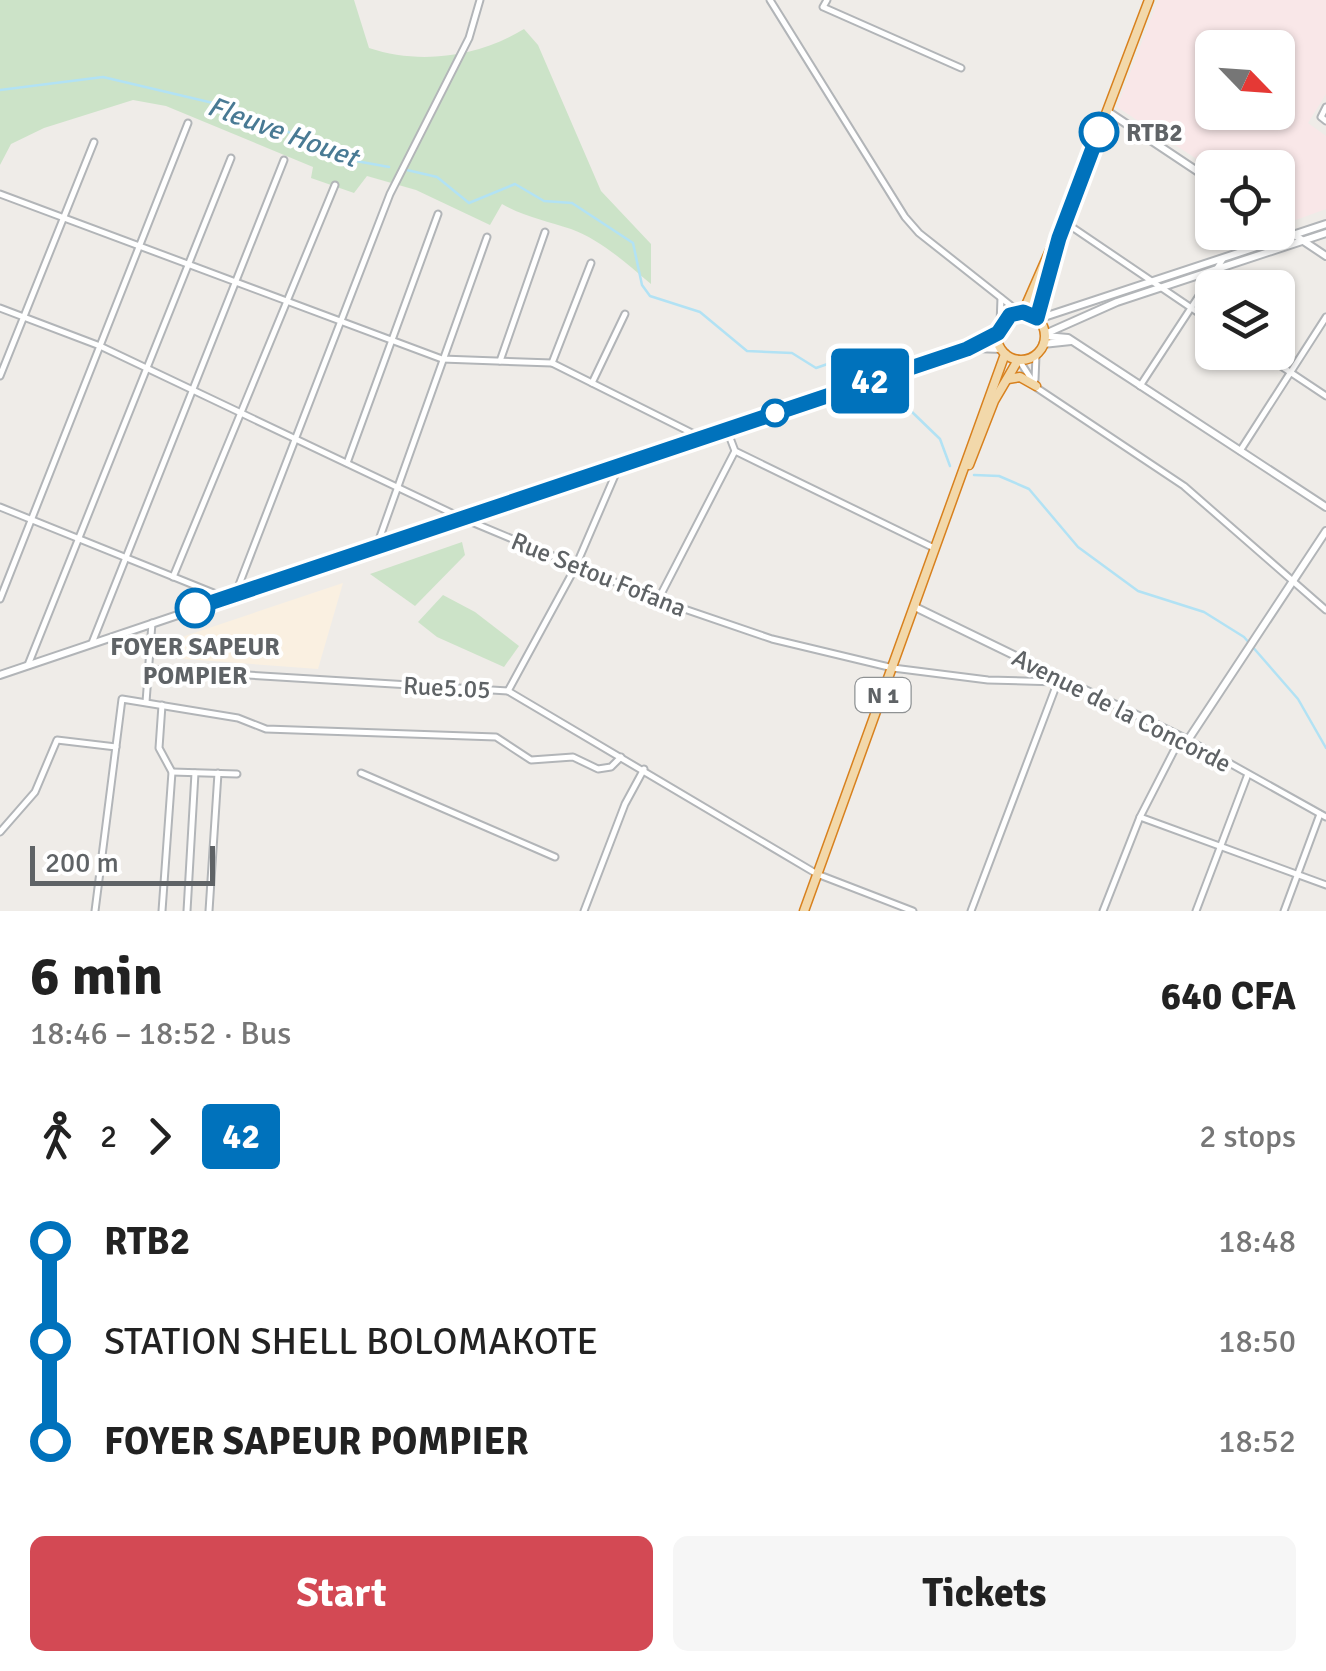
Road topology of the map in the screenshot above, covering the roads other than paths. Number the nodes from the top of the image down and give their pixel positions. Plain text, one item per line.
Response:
1 (480, 0) edge
2 (770, 0) edge
3 (826, 0) edge
4 (1149, 0) edge
5 (961, 68) dead end
6 (1326, 107) edge
7 (1106, 111) junction
8 (1325, 121) edge
9 (188, 124) dead end
10 (94, 142) dead end
11 (230, 158) dead end
12 (284, 160) dead end
13 (1195, 170) edge
14 (334, 186) dead end
15 (0, 194) edge
16 (438, 214) dead end
17 (64, 218) junction
18 (1065, 222) junction
19 (1326, 224) edge
20 (545, 232) dead end
21 (1326, 233) edge
22 (1295, 235) edge
23 (1295, 236) edge
24 (487, 237) dead end
25 (1302, 240) junction
26 (140, 246) junction
27 (1250, 250) edge
28 (1326, 256) edge
29 (1223, 259) junction
30 (188, 263) junction
31 (591, 263) dead end
32 (1218, 268) junction
33 (236, 282) junction
34 (1154, 286) junction
35 (996, 292) junction
36 (289, 301) junction
37 (0, 308) edge
38 (1191, 308) junction
39 (1195, 311) edge
40 (1021, 312) junction
41 (24, 314) junction
42 (625, 314) dead end
43 (1038, 316) junction
44 (1326, 318) edge
45 (342, 321) junction
46 (999, 329) junction
47 (1047, 337) junction
48 (392, 340) junction
49 (1072, 341) junction
50 (100, 346) junction
51 (969, 348) junction
52 (1003, 351) junction
53 (1036, 355) junction
54 (442, 359) junction
55 (1019, 360) junction
56 (500, 361) junction
57 (552, 362) junction
58 (146, 368) junction
59 (1286, 370) edge
60 (1290, 373) junction
61 (0, 376) edge
62 (1008, 378) junction
63 (592, 383) junction
64 (1140, 386) junction
65 (1037, 387) junction
66 (193, 390) junction
67 (1326, 396) edge
68 (242, 413) junction
69 (727, 430) junction
70 (702, 438) junction
71 (295, 439) junction
72 (735, 451) junction
73 (1240, 451) junction
74 (346, 463) junction
75 (619, 466) junction
76 (962, 478) junction
77 (398, 487) junction
78 (0, 507) edge
79 (1326, 507) edge
80 (462, 518) junction
81 (31, 520) junction
82 (1326, 532) edge
83 (78, 539) junction
84 (376, 548) junction
85 (937, 550) junction
86 (126, 558) junction
87 (575, 568) junction
88 (173, 577) junction
89 (1292, 582) junction
90 (230, 597) junction
91 (0, 599) edge
92 (658, 600) junction
93 (915, 607) junction
94 (1326, 610) edge
95 (152, 623) junction
96 (92, 643) junction
97 (28, 665) junction
98 (893, 668) junction
99 (148, 669) junction
100 (1, 674) edge
101 (1059, 680) junction
102 (508, 690) junction
103 (146, 702) junction
104 (162, 705) junction
105 (1184, 739) junction
106 (116, 747) junction
107 (622, 757) junction
108 (644, 770) junction
109 (172, 772) junction
110 (195, 773) junction
111 (362, 773) dead end
112 (218, 774) junction
113 (236, 774) dead end
114 (1248, 774) junction
115 (1323, 815) edge
116 (1140, 817) junction
117 (0, 832) edge
118 (1220, 847) junction
119 (555, 857) dead end
120 (817, 874) junction
121 (1297, 874) junction
122 (1326, 884) edge
123 (95, 911) edge
124 (162, 911) edge
125 (187, 911) edge
126 (209, 911) edge
127 (584, 911) edge
128 (804, 911) edge
129 (914, 911) edge
130 (971, 911) edge
131 (1103, 911) edge
132 (1196, 911) edge
133 (1284, 911) edge

1 - 45 street
2 - 35 street
3 - 5 street
4 - 7 highway
6 - 8 street
7 - 13 main road
7 - 18 highway
9 - 26 street
10 - 17 street
11 - 30 street
12 - 33 street
14 - 36 street
15 - 17 street
16 - 48 street
17 - 26 street
17 - 41 street
18 - 34 street
18 - 40 highway
18 - 43 highway
19 - 22 main road
20 - 56 street
21 - 25 main road
23 - 25 main road
24 - 54 street
25 - 28 main road
25 - 32 main road
26 - 30 street
26 - 50 street
27 - 29 main road
29 - 32 street
29 - 34 main road
30 - 33 street
30 - 58 street
31 - 57 street
32 - 34 main road
32 - 38 street
33 - 36 street
33 - 66 street
34 - 38 street
34 - 43 main road
34 - 47 main road
35 - 40 street
35 - 46 street
36 - 45 street
36 - 68 street
37 - 41 street, Rue Setou Fofana
38 - 39 street
38 - 64 street
40 - 43 highway
40 - 46 highway
41 - 50 street, Rue Setou Fofana
41 - 61 street
42 - 63 street
43 - 47 highway
44 - 60 street
45 - 48 street
45 - 71 street
46 - 51 main road
46 - 52 highway
47 - 49 main road
47 - 49 main road
47 - 53 highway
48 - 54 street
48 - 74 street
49 - 64 main road
50 - 58 street, Rue Setou Fofana
50 - 81 street
51 - 52 main road
51 - 69 main road
52 - 55 highway
52 - 76 highway, N 1
53 - 55 highway
53 - 65 street
54 - 56 street
54 - 77 street
55 - 62 highway, N 1
55 - 65 street
56 - 57 street
57 - 63 street
58 - 66 street, Rue Setou Fofana
58 - 83 street
59 - 60 street
60 - 67 street
60 - 73 street
62 - 65 highway
62 - 76 highway, N 1
63 - 70 street
64 - 73 main road
65 - 89 street
66 - 68 street, Rue Setou Fofana
66 - 86 street
68 - 71 street, Rue Setou Fofana
68 - 88 street
69 - 70 main road
69 - 72 street
70 - 75 main road
71 - 74 street, Rue Setou Fofana
71 - 90 street
72 - 85 street
72 - 92 street
73 - 79 main road
74 - 77 street, Rue Setou Fofana
75 - 80 main road
75 - 87 street
76 - 85 highway, N 1
77 - 80 street, Rue Setou Fofana
77 - 84 street
78 - 81 street
80 - 84 main road
80 - 87 street, Rue Setou Fofana
81 - 83 street
81 - 91 street
82 - 89 main road
83 - 86 street
83 - 97 street
84 - 90 main road
85 - 93 highway, N 1
86 - 88 street
86 - 96 street
87 - 92 street, Rue Setou Fofana
87 - 102 street
88 - 90 street
89 - 94 street
89 - 105 main road
90 - 95 main road
92 - 98 street, Rue Setou Fofana
93 - 98 highway, N 1
93 - 101 main road, Avenue de la Concorde
95 - 96 main road
95 - 99 street
96 - 97 main road
97 - 100 main road
98 - 101 street, Rue Setou Fofana
98 - 120 highway, N 1
99 - 102 street, Rue5.05
99 - 103 street
101 - 105 main road, Avenue de la Concorde
101 - 130 street
102 - 107 street, Rue5.05
103 - 104 street
103 - 106 street
104 - 107 street
104 - 109 street
105 - 114 street, Avenue de la Concorde
105 - 116 street
106 - 117 street
106 - 123 street
107 - 108 street, Rue5.05
108 - 120 street, Rue5.05
108 - 127 street
109 - 110 street
109 - 124 street
110 - 112 street
110 - 125 street
111 - 119 street
112 - 113 street
112 - 126 street
114 - 115 street, Avenue de la Concorde
114 - 118 street
115 - 121 street
116 - 118 street
116 - 131 street
118 - 121 street
118 - 132 street
120 - 128 highway, N 1
120 - 129 street, Rue5.05
121 - 122 street
121 - 133 street

